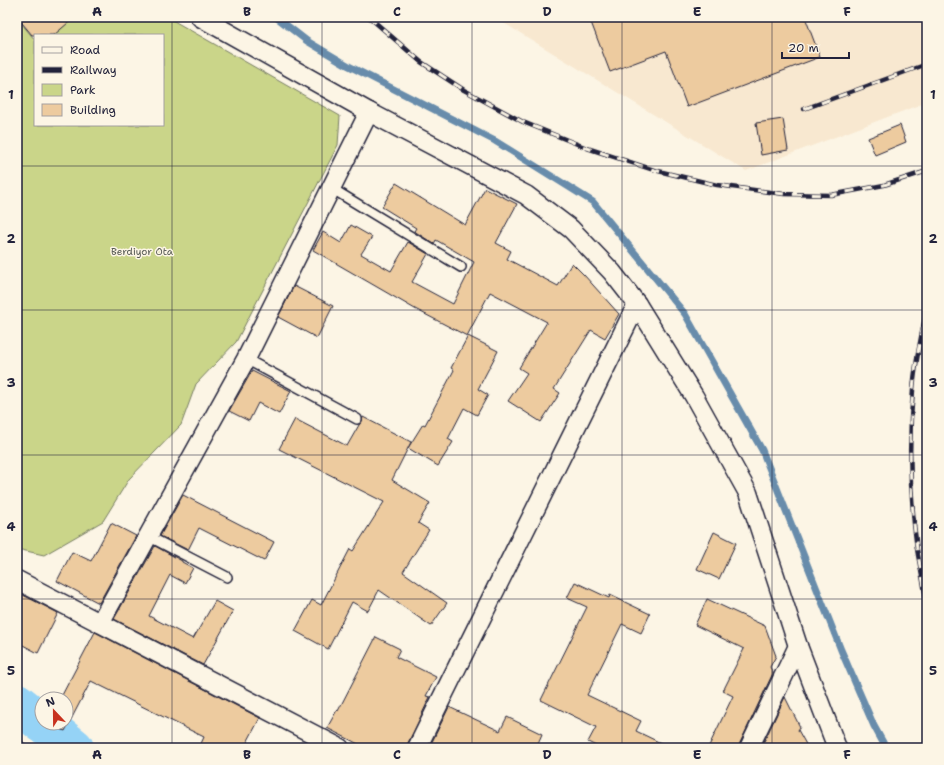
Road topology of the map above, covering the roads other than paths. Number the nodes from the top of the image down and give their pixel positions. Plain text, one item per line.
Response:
1 (200, 17) edge
2 (369, 112) junction
3 (331, 188) junction
4 (460, 267) dead end
5 (637, 304) junction
6 (246, 359) junction
7 (357, 419) dead end
8 (148, 536) junction
9 (227, 577) dead end
10 (17, 580) edge
11 (100, 623) junction
12 (798, 646) junction
13 (17, 744) edge
14 (21, 748) edge
15 (340, 748) edge
16 (417, 748) edge
17 (749, 748) edge
18 (838, 748) edge

1 - 2 street
2 - 3 street
2 - 5 street
3 - 4 lane
3 - 6 street
5 - 12 street
5 - 16 street
6 - 7 lane
6 - 8 street
8 - 9 lane
8 - 11 street
10 - 11 street
11 - 15 street
12 - 17 street
12 - 18 street
13 - 14 lane

